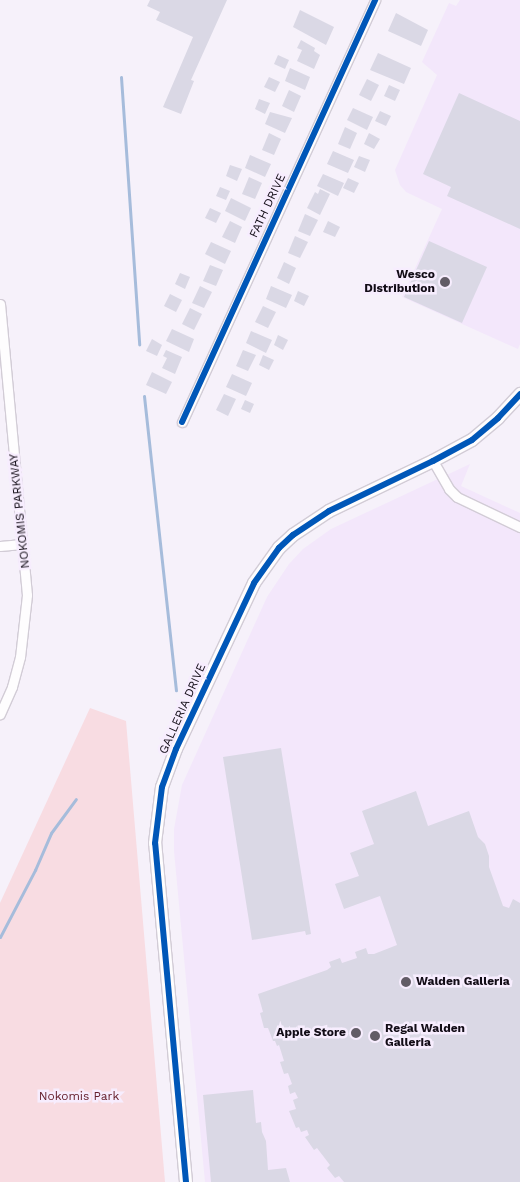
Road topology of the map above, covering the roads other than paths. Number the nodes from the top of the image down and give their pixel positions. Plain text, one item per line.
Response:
1 (375, 0) edge
2 (0, 304) edge
3 (520, 394) edge
4 (182, 422) dead end
5 (434, 461) junction
6 (520, 527) edge
7 (22, 544) junction
8 (0, 546) edge
9 (0, 714) edge
10 (186, 1182) edge

1 - 4 street, FATH DRIVE
2 - 7 street, NOKOMIS PARKWAY
3 - 5 street, GALLERIA DRIVE
5 - 6 street
5 - 10 street, GALLERIA DRIVE
7 - 8 street
7 - 9 street, NOKOMIS PARKWAY

